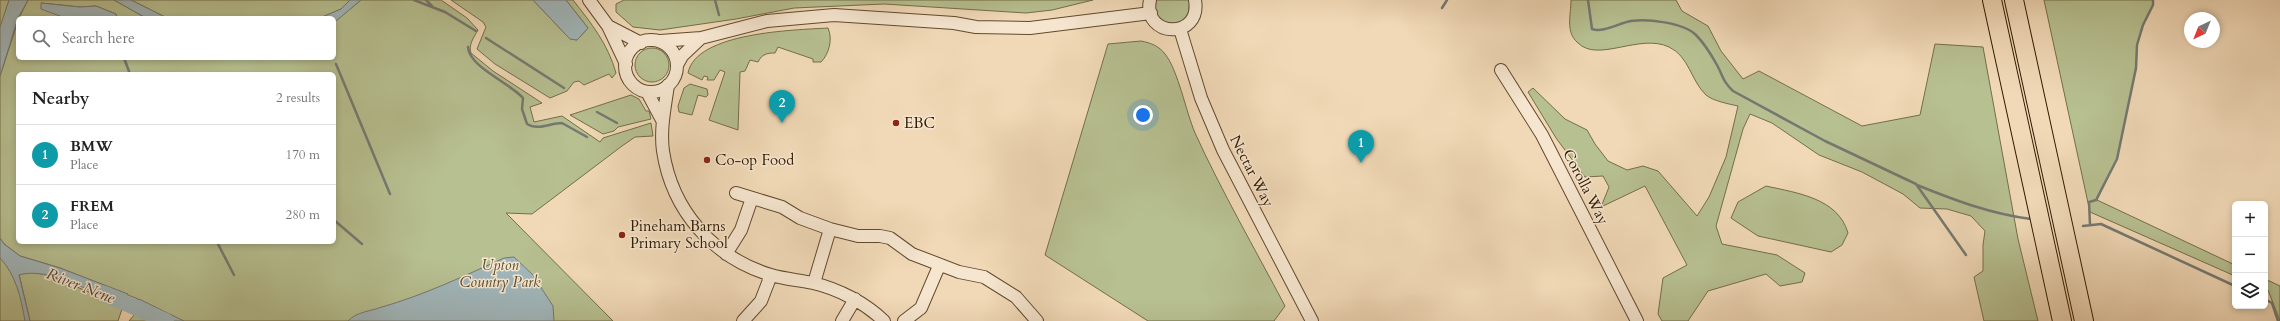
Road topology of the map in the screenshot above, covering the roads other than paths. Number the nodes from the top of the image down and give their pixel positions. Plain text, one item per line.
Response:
1 (589, 0) edge
2 (1150, 0) edge
3 (1198, 0) edge
4 (1992, 0) edge
5 (2014, 0) edge
6 (1151, 13) junction
7 (608, 26) junction
8 (1180, 29) junction
9 (701, 38) junction
10 (660, 42) junction
11 (641, 43) junction
12 (626, 64) junction
13 (677, 65) junction
14 (1501, 70) dead end
15 (668, 85) junction
16 (647, 92) junction
17 (662, 120) junction
18 (736, 193) dead end
19 (752, 198) junction
20 (830, 228) junction
21 (726, 254) junction
22 (939, 266) junction
23 (771, 275) junction
24 (814, 283) junction
25 (855, 299) junction
26 (743, 321) edge
27 (842, 321) edge
28 (884, 321) edge
29 (904, 321) edge
30 (1037, 321) edge
31 (1312, 321) edge
32 (1637, 321) edge
33 (2062, 321) edge
34 (2084, 321) edge

1 - 7 street
2 - 6 street
3 - 8 street
4 - 33 highway
5 - 34 highway
6 - 8 street
6 - 9 street
7 - 11 street
7 - 12 street
8 - 31 street, Nectar Way
9 - 10 street
9 - 13 street
10 - 11 street
10 - 13 street
11 - 12 street
12 - 16 street
13 - 15 street
14 - 32 street, Corolla Way
15 - 16 street
15 - 17 street
16 - 17 street
17 - 21 street
18 - 19 street
19 - 20 street
19 - 21 street
20 - 22 street
20 - 24 street
21 - 23 street
22 - 29 street
22 - 30 street
23 - 24 street
23 - 26 street
24 - 25 street
25 - 27 street
25 - 28 street

